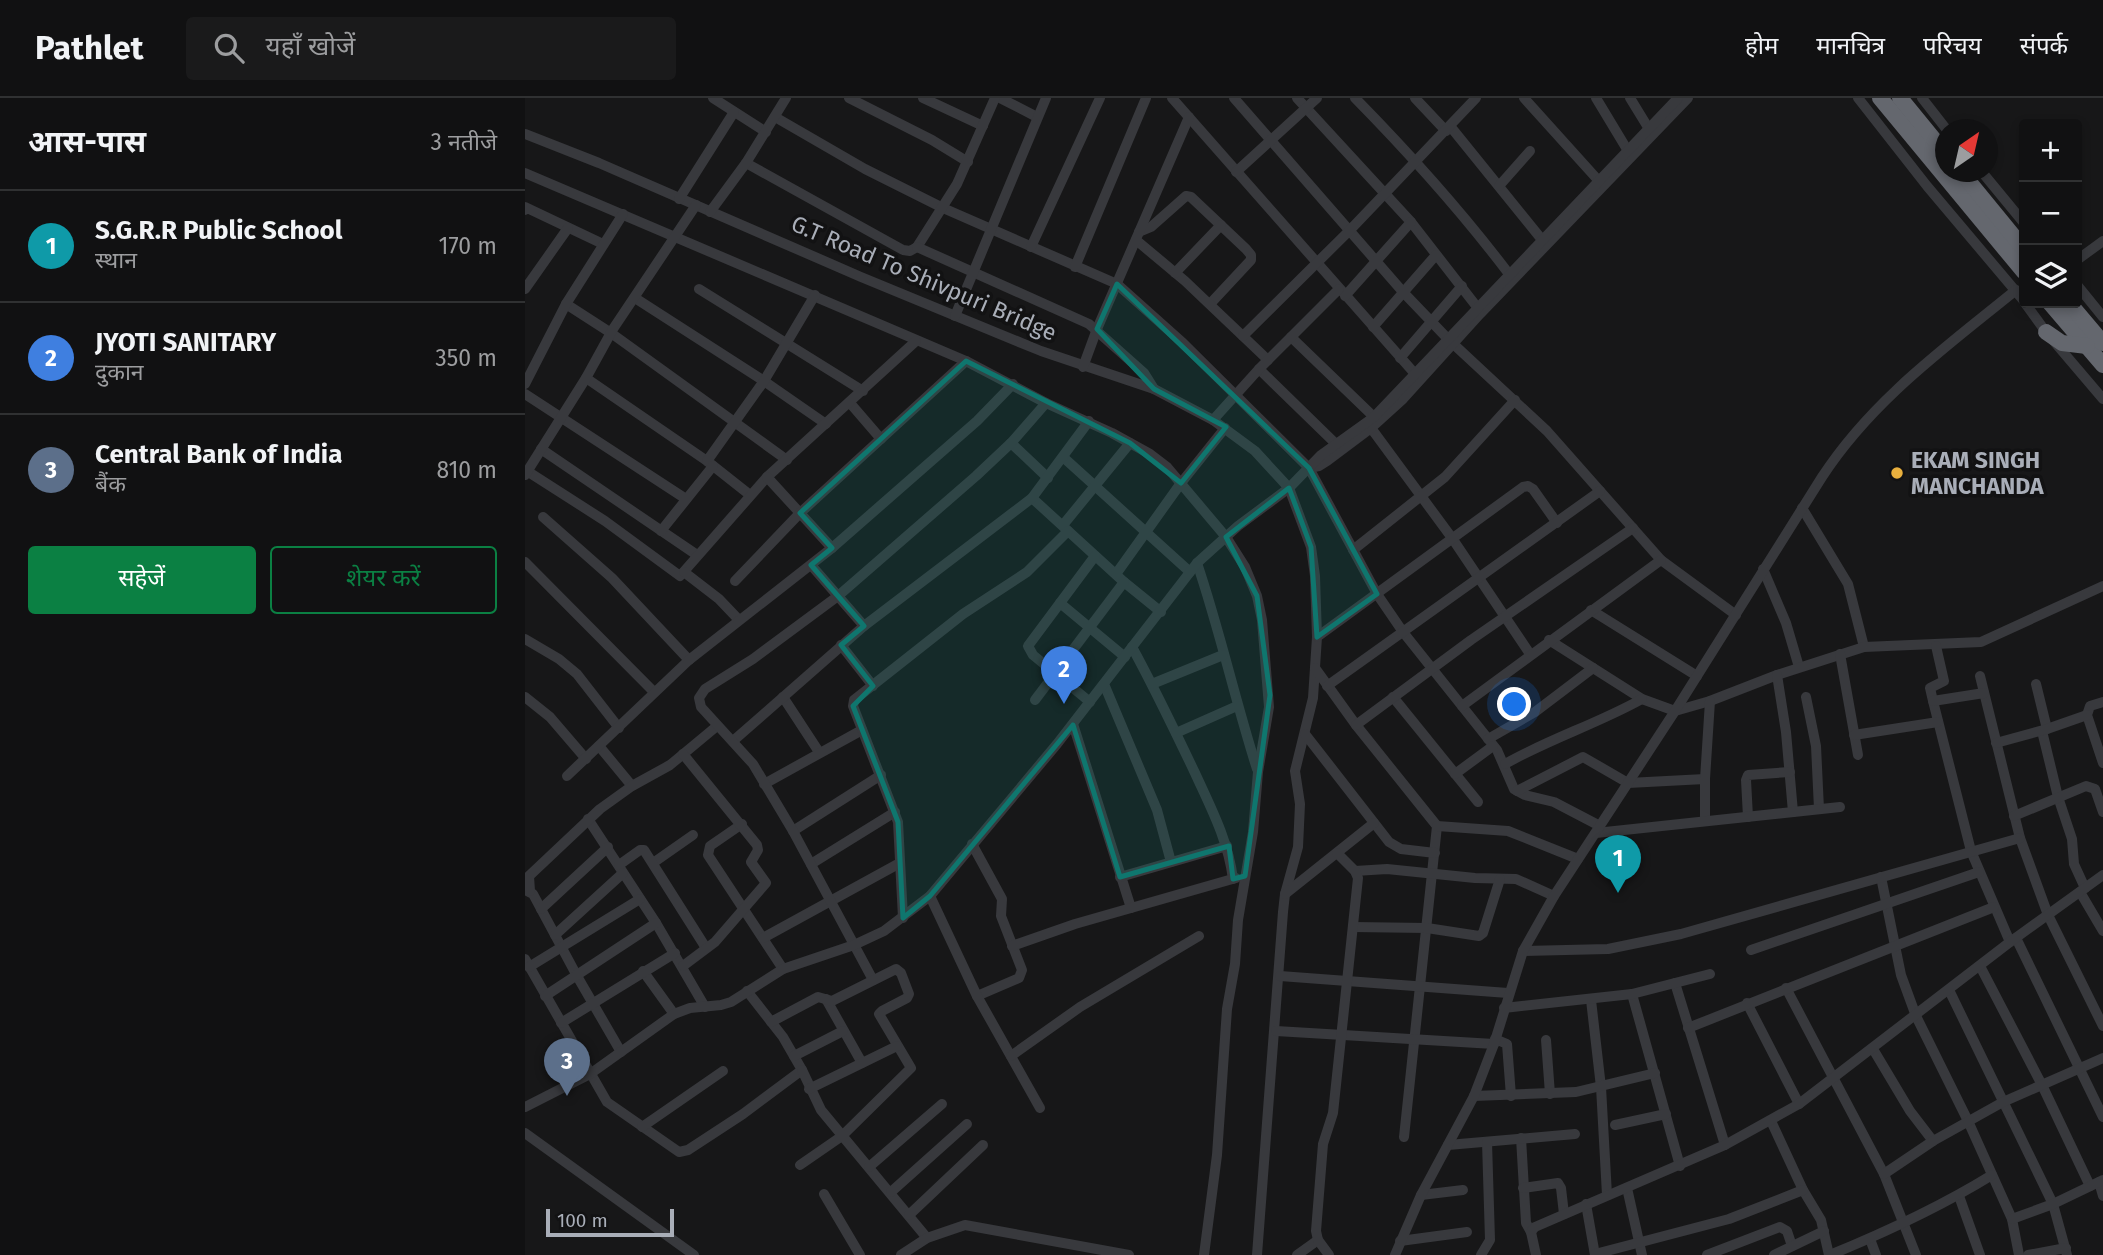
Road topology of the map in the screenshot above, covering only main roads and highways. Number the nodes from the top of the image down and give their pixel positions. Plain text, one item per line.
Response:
1 (1880, 98) edge
2 (1900, 98) edge
3 (1918, 131) junction
4 (1935, 145) edge
5 (1969, 182) edge
6 (2021, 245) edge
7 (2019, 265) edge
8 (2055, 308) edge
9 (2072, 308) edge
10 (2046, 332) road end
11 (2095, 345) edge
12 (2103, 365) edge

1 - 3 highway
2 - 3 highway
3 - 4 highway
3 - 7 highway
5 - 6 highway
8 - 11 highway
9 - 11 highway
10 - 11 highway
11 - 12 highway

